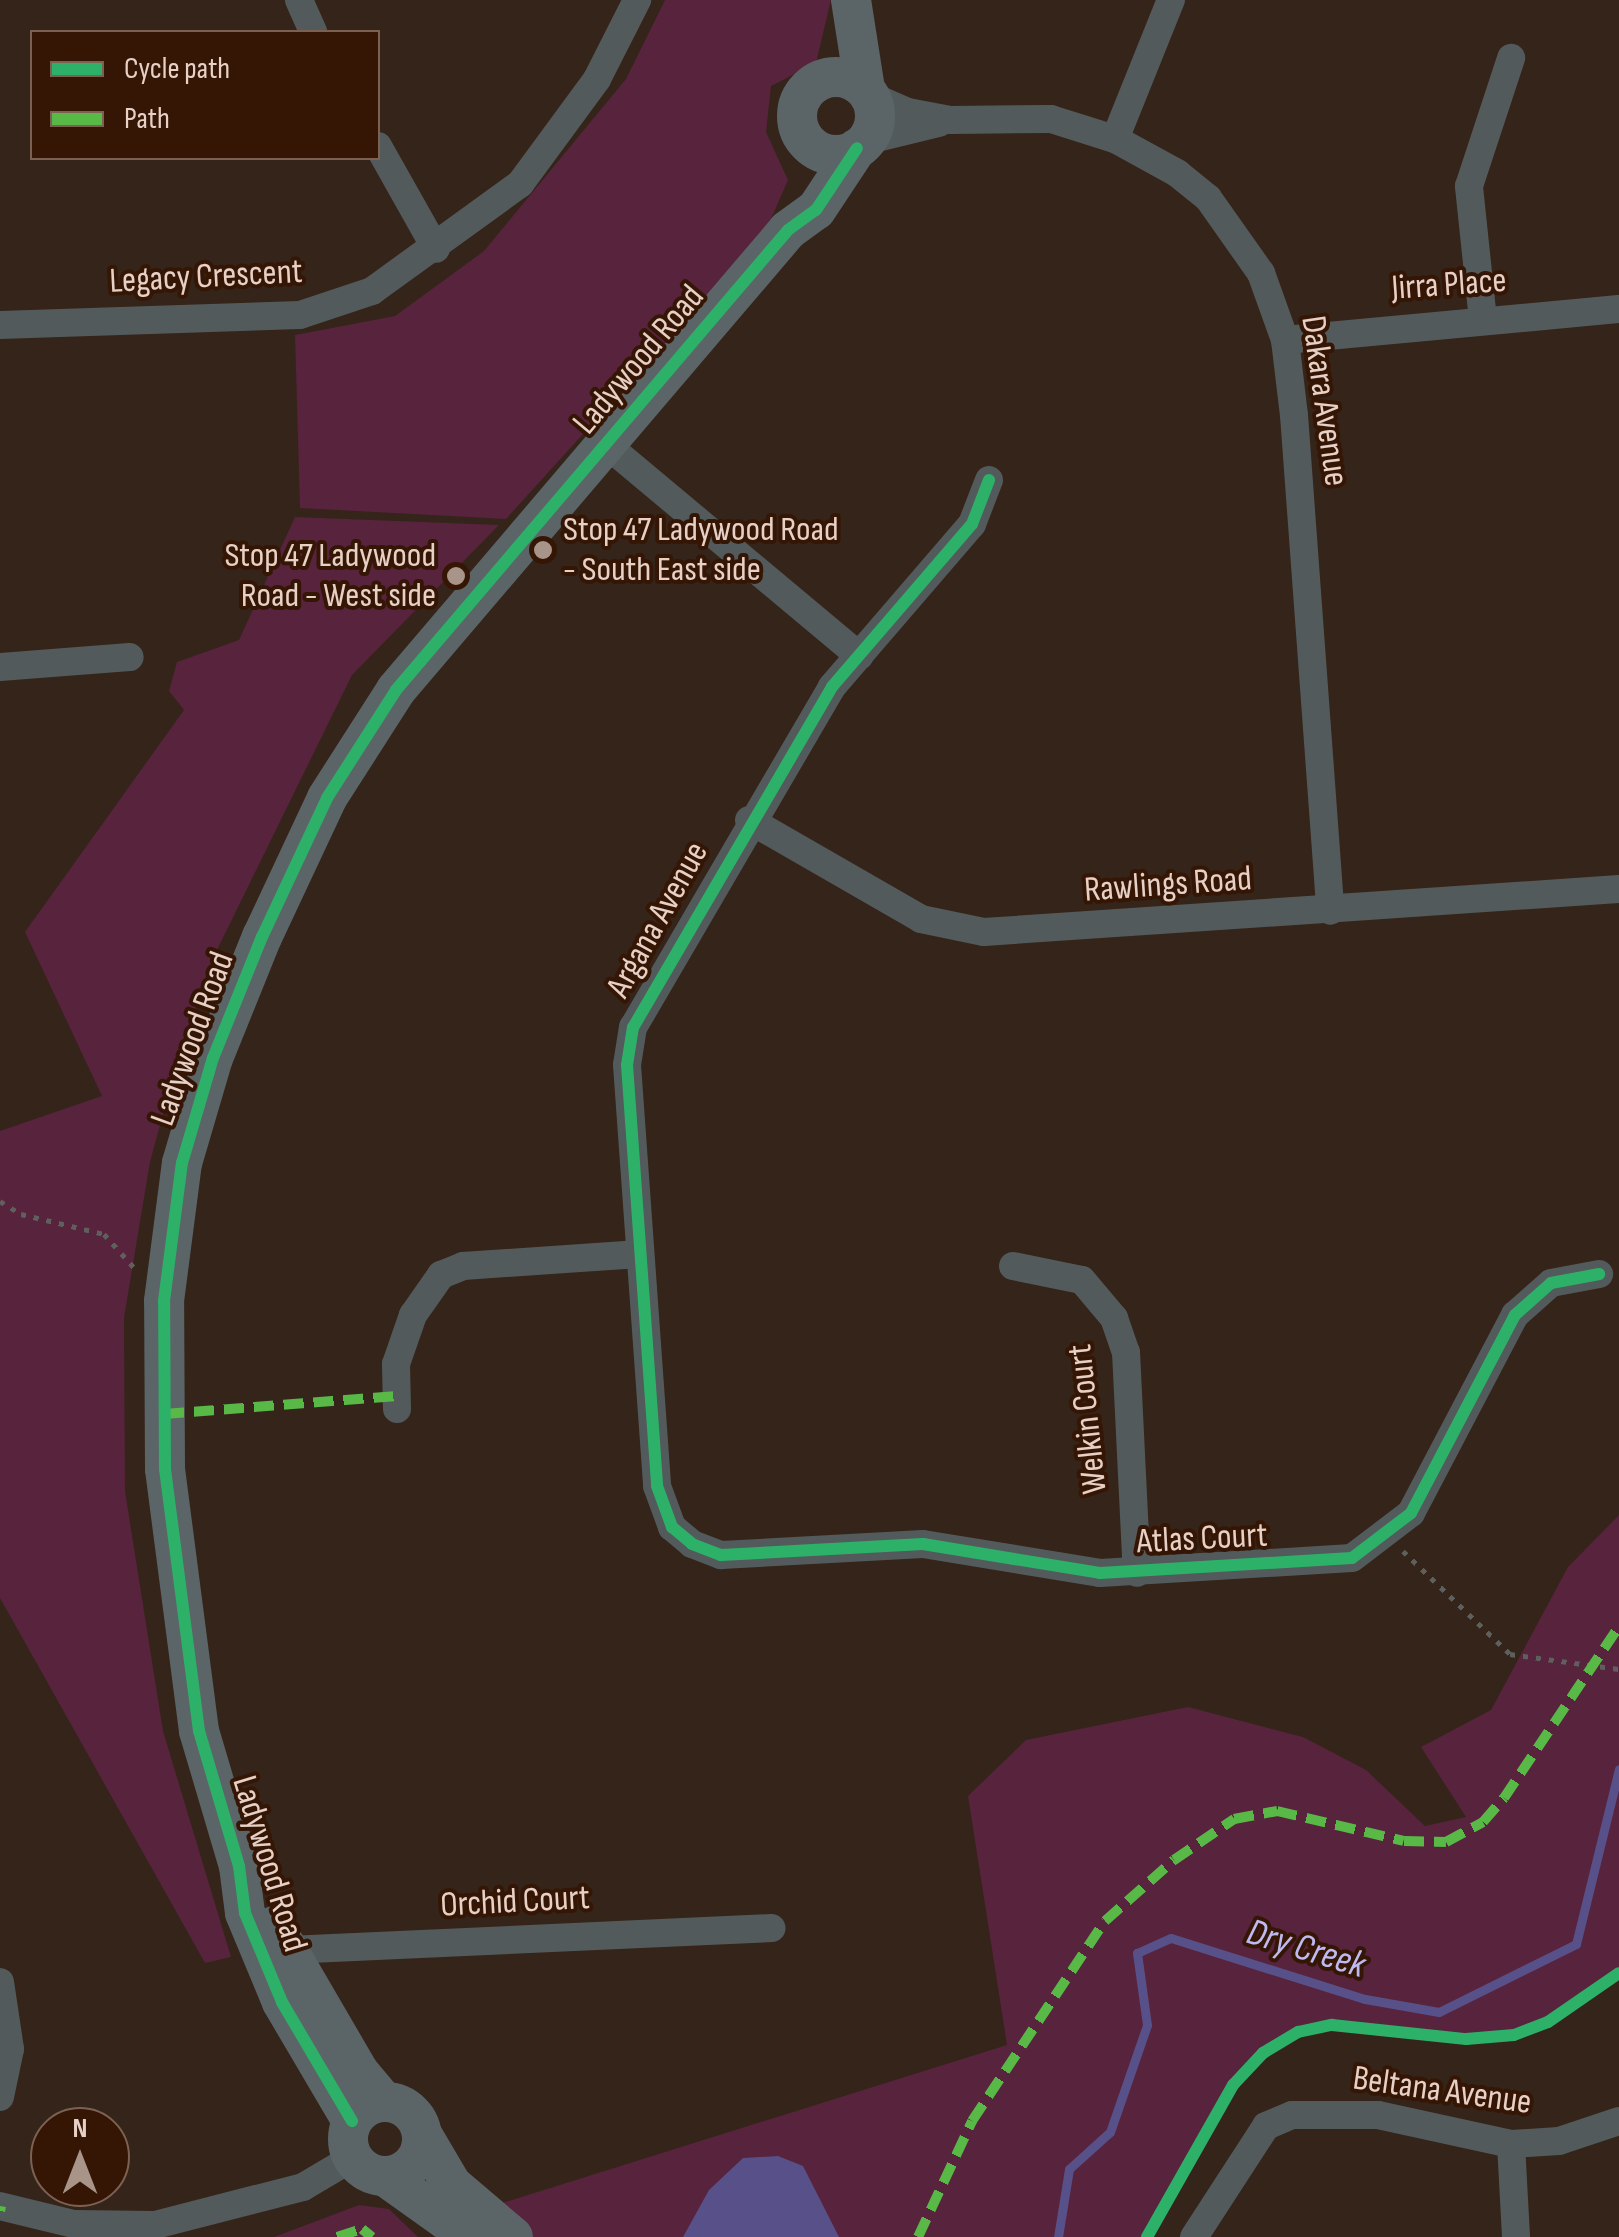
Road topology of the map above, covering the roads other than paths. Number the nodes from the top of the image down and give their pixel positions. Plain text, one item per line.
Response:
1 (299, 0) edge
2 (638, 0) edge
3 (1172, 0) edge
4 (852, 2) edge
5 (312, 30) edge
6 (1511, 58) dead end
7 (824, 79) junction
8 (867, 92) junction
9 (950, 120) junction
10 (801, 134) junction
11 (1115, 139) junction
12 (861, 144) junction
13 (380, 150) edge
14 (788, 230) junction
15 (436, 249) junction
16 (1619, 309) edge
17 (1483, 320) junction
18 (0, 326) edge
19 (1284, 340) junction
20 (607, 445) junction
21 (989, 480) dead end
22 (859, 656) junction
23 (130, 657) dead end
24 (0, 668) edge
25 (749, 820) junction
26 (1619, 889) edge
27 (1330, 910) junction
28 (640, 1254) junction
29 (1013, 1266) dead end
30 (1599, 1274) dead end
31 (397, 1408) dead end
32 (672, 1527) joint
33 (1137, 1574) junction
34 (771, 1928) dead end
35 (278, 1959) junction
36 (0, 1982) edge
37 (0, 2097) edge
38 (1619, 2121) edge
39 (423, 2136) junction
40 (369, 2139) junction
41 (1511, 2144) junction
42 (0, 2206) edge
43 (470, 2237) edge
44 (513, 2237) edge
45 (1194, 2237) edge
46 (1516, 2237) edge

1 - 5 street
2 - 15 street, Legacy Crescent
3 - 11 street
4 - 7 street
4 - 8 street
6 - 17 street
7 - 8 street
7 - 10 street
8 - 9 street, Dakara Avenue
8 - 12 street
9 - 11 street, Dakara Avenue
9 - 12 street, Dakara Avenue
10 - 12 street
10 - 14 street, Ladywood Road
11 - 19 street, Dakara Avenue
12 - 14 street, Ladywood Road
13 - 15 street
14 - 20 street, Ladywood Road
15 - 18 street, Legacy Crescent
16 - 17 street, Jirra Place
17 - 19 street, Jirra Place
19 - 27 street, Dakara Avenue
20 - 22 street
20 - 35 street, Ladywood Road
21 - 22 street, Argana Avenue
22 - 25 street, Argana Avenue
23 - 24 street
25 - 27 street, Rawlings Road
25 - 28 street, Argana Avenue
26 - 27 street, Rawlings Road
28 - 31 street
28 - 32 street, Argana Avenue
29 - 33 street, Welkin Court
30 - 33 street, Atlas Court
32 - 33 street, Atlas Court
34 - 35 street, Orchid Court
35 - 40 street, Ladywood Road
36 - 37 street
38 - 41 street, Beltana Avenue
39 - 40 street
39 - 40 street
39 - 44 street
40 - 42 street
40 - 43 street, Ladywood Road
41 - 45 street, Beltana Avenue
41 - 46 street

